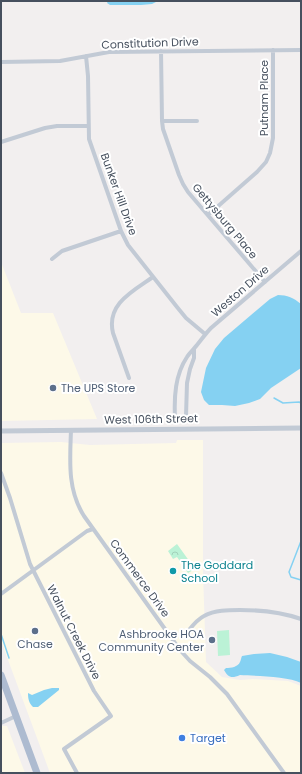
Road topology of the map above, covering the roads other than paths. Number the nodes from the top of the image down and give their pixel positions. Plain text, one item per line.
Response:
1 (273, 50) junction
2 (301, 50) edge
3 (161, 51) junction
4 (86, 56) junction
5 (1, 62) edge
6 (162, 121) junction
7 (197, 121) dead end
8 (88, 126) junction
9 (1, 142) edge
10 (208, 215) junction
11 (121, 231) junction
12 (301, 251) edge
13 (52, 259) dead end
14 (153, 277) junction
15 (264, 282) junction
16 (205, 334) junction
17 (194, 349) junction
18 (129, 378) dead end
19 (180, 422) junction
20 (301, 428) edge
21 (181, 429) junction
22 (71, 430) junction
23 (1, 431) edge
24 (1, 473) edge
25 (93, 528) junction
26 (33, 571) junction
27 (1, 594) edge
28 (301, 618) edge
29 (189, 630) dead end
30 (1, 675) edge
31 (16, 716) junction
32 (1, 722) edge
33 (37, 773) edge
34 (77, 773) edge
35 (284, 773) edge

1 - 2 street, Constitution Drive
1 - 3 street, Constitution Drive
1 - 10 street, Putnam Place
3 - 4 street, Constitution Drive
3 - 6 street, Gettysburg Place
4 - 5 street, Constitution Drive
4 - 8 street, Bunker Hill Drive
6 - 7 street
6 - 10 street, Gettysburg Place
8 - 9 street
8 - 11 street, Bunker Hill Drive
10 - 15 street, Gettysburg Place
11 - 13 street
11 - 14 street, Bunker Hill Drive
12 - 15 street, Weston Drive
14 - 16 street, Bunker Hill Drive
14 - 18 street
15 - 16 street, Weston Drive
16 - 17 street, Weston Drive
17 - 19 street, Weston Drive
17 - 19 street, Weston Drive
19 - 21 street, Weston Drive
20 - 21 street, West 106th Street
21 - 22 street, West 106th Street
22 - 23 street, West 106th Street
22 - 25 street, Commerce Drive
24 - 26 street, Walnut Creek Drive
25 - 26 street
25 - 35 street, Commerce Drive
26 - 27 street
26 - 34 street, Walnut Creek Drive
28 - 29 street
30 - 31 main road
31 - 32 street
31 - 33 main road

